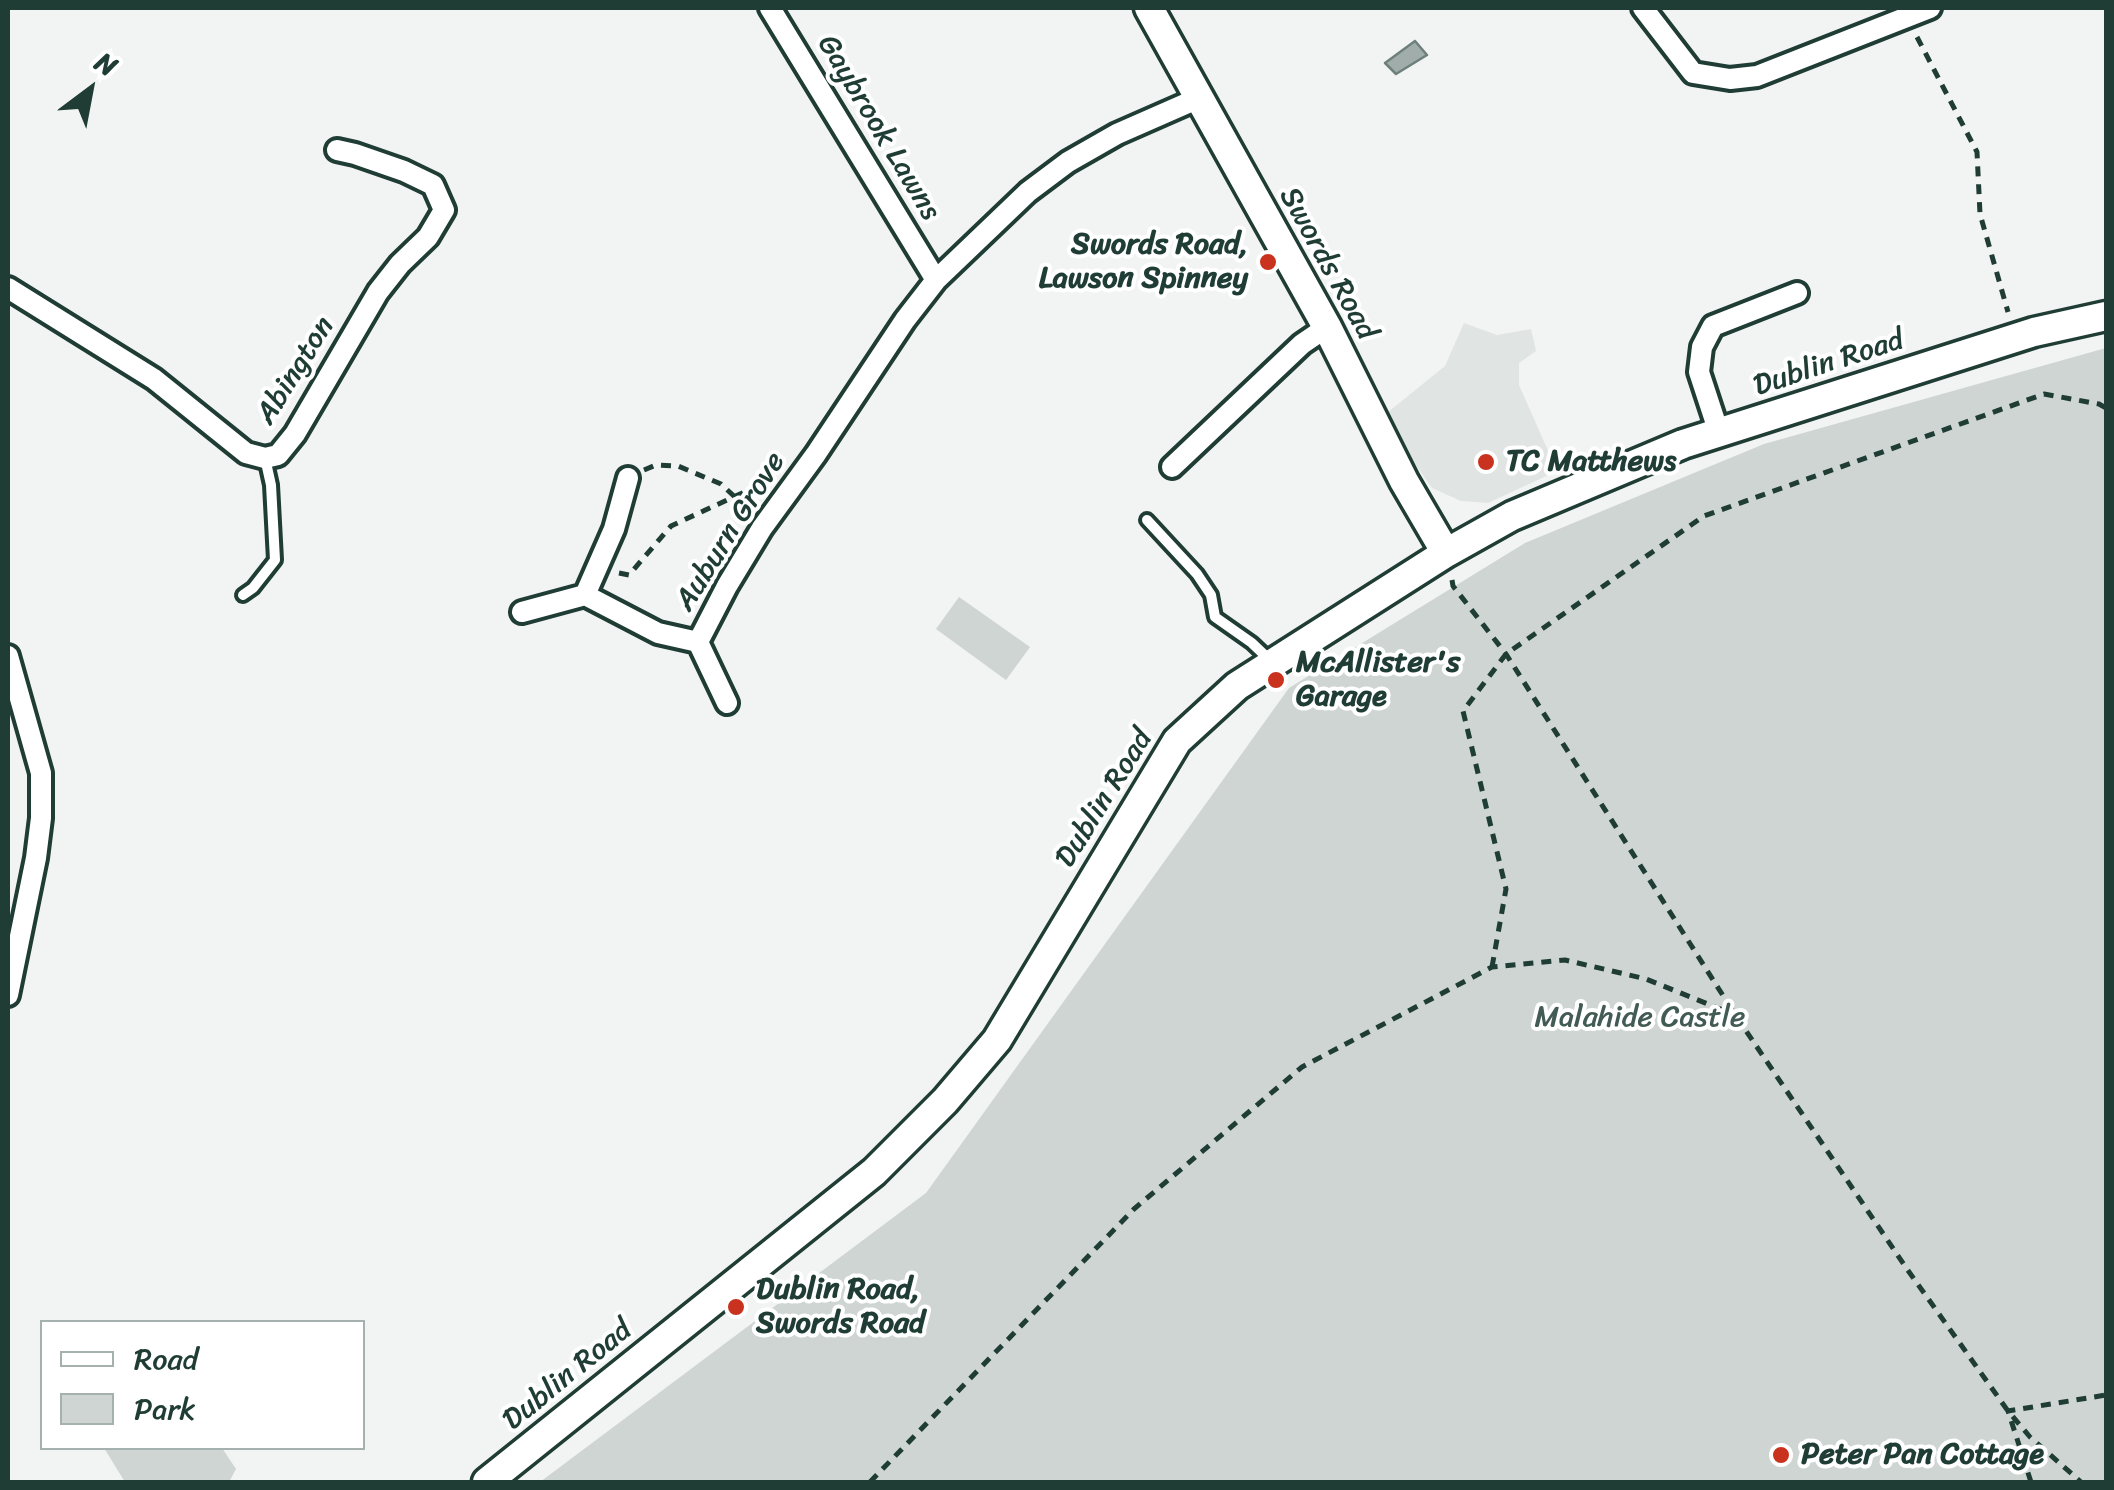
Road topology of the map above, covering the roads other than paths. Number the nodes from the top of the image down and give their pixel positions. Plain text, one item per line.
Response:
1 (770, 8) edge
2 (1149, 8) edge
3 (1643, 8) edge
4 (1930, 8) edge
5 (1198, 98) junction
6 (337, 150) dead end
7 (936, 280) junction
8 (8, 288) edge
9 (1797, 293) dead end
10 (2106, 316) edge
11 (1327, 328) junction
12 (1719, 433) junction
13 (816, 454) joint
14 (265, 458) junction
15 (1172, 466) dead end
16 (628, 478) road end
17 (1146, 520) dead end
18 (1446, 553) junction
19 (243, 594) dead end
20 (585, 595) junction
21 (522, 612) dead end
22 (698, 642) junction
23 (8, 656) edge
24 (1272, 662) junction
25 (727, 704) dead end
26 (8, 995) edge
27 (487, 1482) edge

1 - 7 street, Gaybrook Lawns
2 - 5 main road, Swords Road
3 - 4 street
5 - 7 street, Gaybrook Lawns
5 - 11 main road, Swords Road
6 - 14 street, Abington
7 - 13 street, Gaybrook Lawns
8 - 14 street, Abington
9 - 12 street
10 - 12 main road, Dublin Road
11 - 15 street
11 - 18 main road, Swords Road
12 - 18 main road, Dublin Road
13 - 22 street, Auburn Grove
14 - 19 lane
16 - 20 street
17 - 24 lane
18 - 24 main road, Dublin Road
20 - 21 street
20 - 22 street, Auburn Grove
22 - 25 street, Auburn Grove
23 - 26 street
24 - 27 main road, Dublin Road

